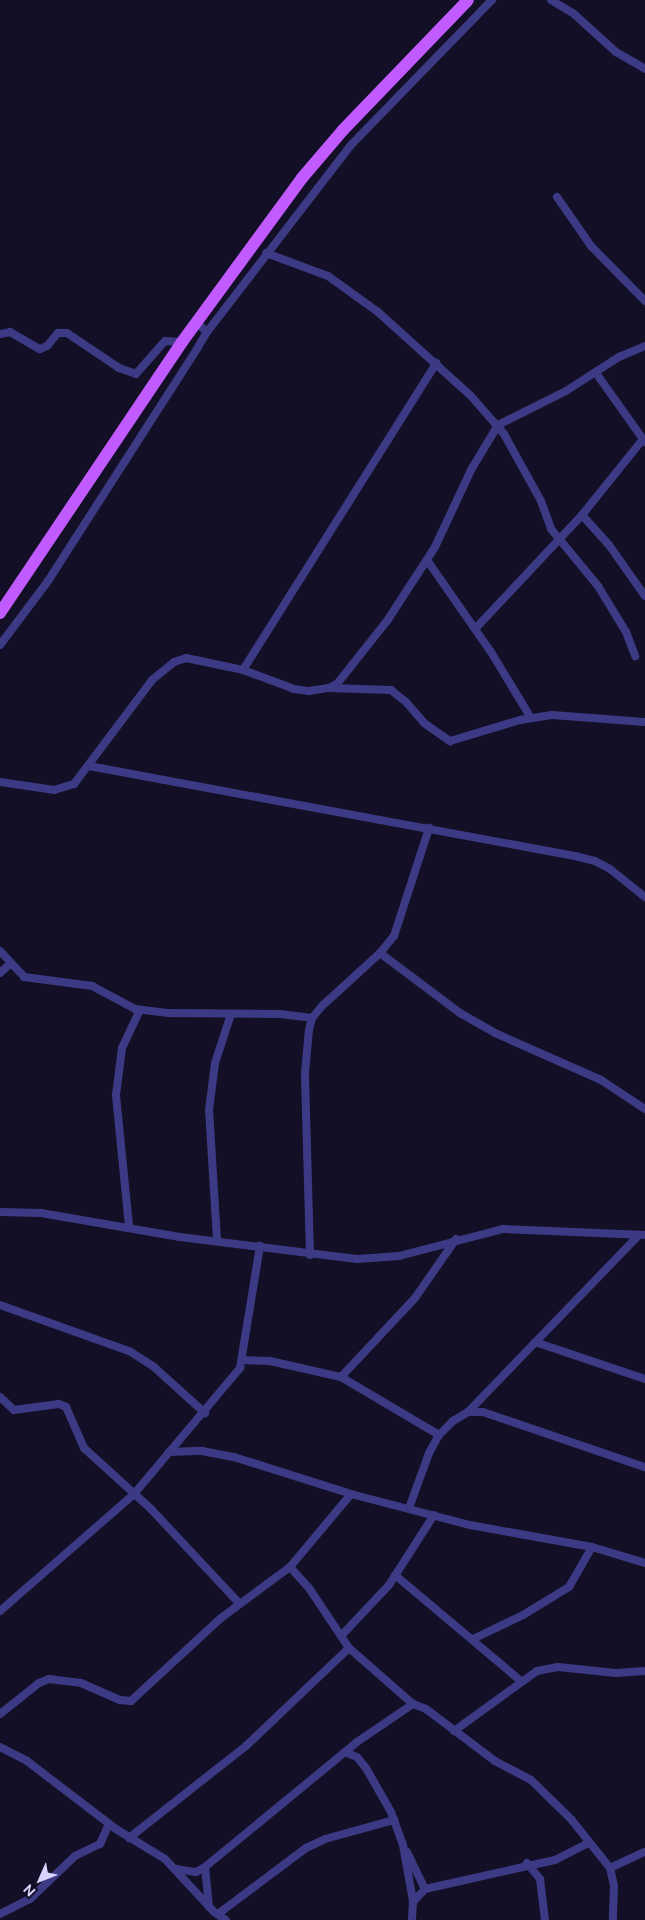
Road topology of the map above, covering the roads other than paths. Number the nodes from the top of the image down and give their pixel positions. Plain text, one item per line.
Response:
1 (468, 0) edge
2 (492, 0) edge
3 (551, 0) edge
4 (645, 69) edge
5 (557, 197) dead end
6 (266, 253) junction
7 (645, 301) edge
8 (196, 322) junction
9 (207, 332) junction
10 (0, 334) edge
11 (182, 342) junction
12 (645, 346) edge
13 (436, 363) junction
14 (596, 372) junction
15 (498, 425) junction
16 (644, 440) edge
17 (582, 515) junction
18 (559, 540) junction
19 (426, 560) junction
20 (645, 596) edge
21 (0, 613) edge
22 (474, 629) junction
23 (0, 645) edge
24 (635, 656) dead end
25 (243, 670) junction
26 (329, 688) junction
27 (531, 718) junction
28 (645, 722) edge
29 (89, 766) junction
30 (0, 782) edge
31 (429, 828) junction
32 (645, 897) edge
33 (0, 951) edge
34 (380, 952) junction
35 (10, 964) junction
36 (0, 973) edge
37 (140, 1010) junction
38 (231, 1014) junction
39 (312, 1018) junction
40 (645, 1109) edge
41 (0, 1212) edge
42 (129, 1226) junction
43 (642, 1235) edge
44 (217, 1240) junction
45 (456, 1240) junction
46 (260, 1246) junction
47 (310, 1255) junction
48 (0, 1305) edge
49 (535, 1342) junction
50 (242, 1360) junction
51 (341, 1378) junction
52 (645, 1379) edge
53 (0, 1398) edge
54 (468, 1412) junction
55 (205, 1413) junction
56 (439, 1436) junction
57 (169, 1452) junction
58 (645, 1467) edge
59 (134, 1494) junction
60 (351, 1494) junction
61 (409, 1508) junction
62 (434, 1515) junction
63 (592, 1547) junction
64 (645, 1563) edge
65 (290, 1567) junction
66 (395, 1575) junction
67 (239, 1603) junction
68 (0, 1611) edge
69 (341, 1636) junction
70 (473, 1639) junction
71 (349, 1648) junction
72 (645, 1671) edge
73 (521, 1681) junction
74 (413, 1704) junction
75 (0, 1714) edge
76 (454, 1731) junction
77 (357, 1742) junction
78 (0, 1747) edge
79 (344, 1752) junction
80 (357, 1757) junction
81 (394, 1820) junction
82 (109, 1824) junction
83 (129, 1838) junction
84 (589, 1843) junction
85 (403, 1845) junction
86 (645, 1852) edge
87 (527, 1863) junction
88 (205, 1867) junction
89 (610, 1868) junction
90 (176, 1869) junction
91 (425, 1889) junction
92 (413, 1902) junction
93 (0, 1914) edge
94 (219, 1915) edge
95 (211, 1920) edge
96 (412, 1920) edge
97 (545, 1920) edge
98 (613, 1920) edge

1 - 8 main road
2 - 6 street
3 - 4 street
5 - 7 street
6 - 9 street
6 - 13 street
8 - 9 street
8 - 11 main road
9 - 23 street
10 - 11 street
11 - 21 main road
12 - 14 street
13 - 15 street
13 - 25 street
14 - 15 street
14 - 16 street
15 - 18 street
15 - 19 street
16 - 17 street
17 - 18 street
17 - 20 street
18 - 22 street
18 - 24 street
19 - 22 street
19 - 26 street
22 - 27 street
25 - 26 street
25 - 29 street
26 - 27 street
27 - 28 street
29 - 30 street
29 - 31 street
31 - 32 street
31 - 34 street
33 - 35 street
34 - 39 street
34 - 40 street
35 - 36 street
35 - 37 street
37 - 38 street
37 - 42 street
38 - 39 street
38 - 44 street
39 - 47 street
41 - 42 street
42 - 44 street
43 - 45 street
43 - 49 street
44 - 46 street
45 - 47 street
45 - 51 street
46 - 47 street
46 - 50 street
48 - 55 street
49 - 52 street
49 - 54 street
50 - 51 street
50 - 55 street
51 - 56 street
53 - 59 street
54 - 56 street
54 - 58 street
55 - 57 street
56 - 61 street
57 - 59 street
57 - 60 street
59 - 67 street
59 - 68 street
60 - 61 street
60 - 65 street
61 - 62 street
62 - 63 street
62 - 66 street
63 - 64 street
63 - 70 street
65 - 67 street
65 - 69 street
66 - 69 street
66 - 70 street
67 - 75 street
69 - 71 street
70 - 73 street
71 - 74 street
71 - 83 street
72 - 73 street
73 - 76 street
74 - 76 street
74 - 77 street
76 - 84 street
77 - 79 street
77 - 80 street
78 - 82 street
79 - 80 street
79 - 88 street
80 - 81 street
81 - 85 street
81 - 94 street
82 - 83 street
82 - 93 street
83 - 90 street
84 - 87 street
84 - 89 street
85 - 91 street
85 - 92 street
86 - 89 street
87 - 91 street
87 - 97 street
88 - 90 street
88 - 94 street
89 - 98 street
90 - 94 street
91 - 92 street
92 - 96 street
94 - 95 street

